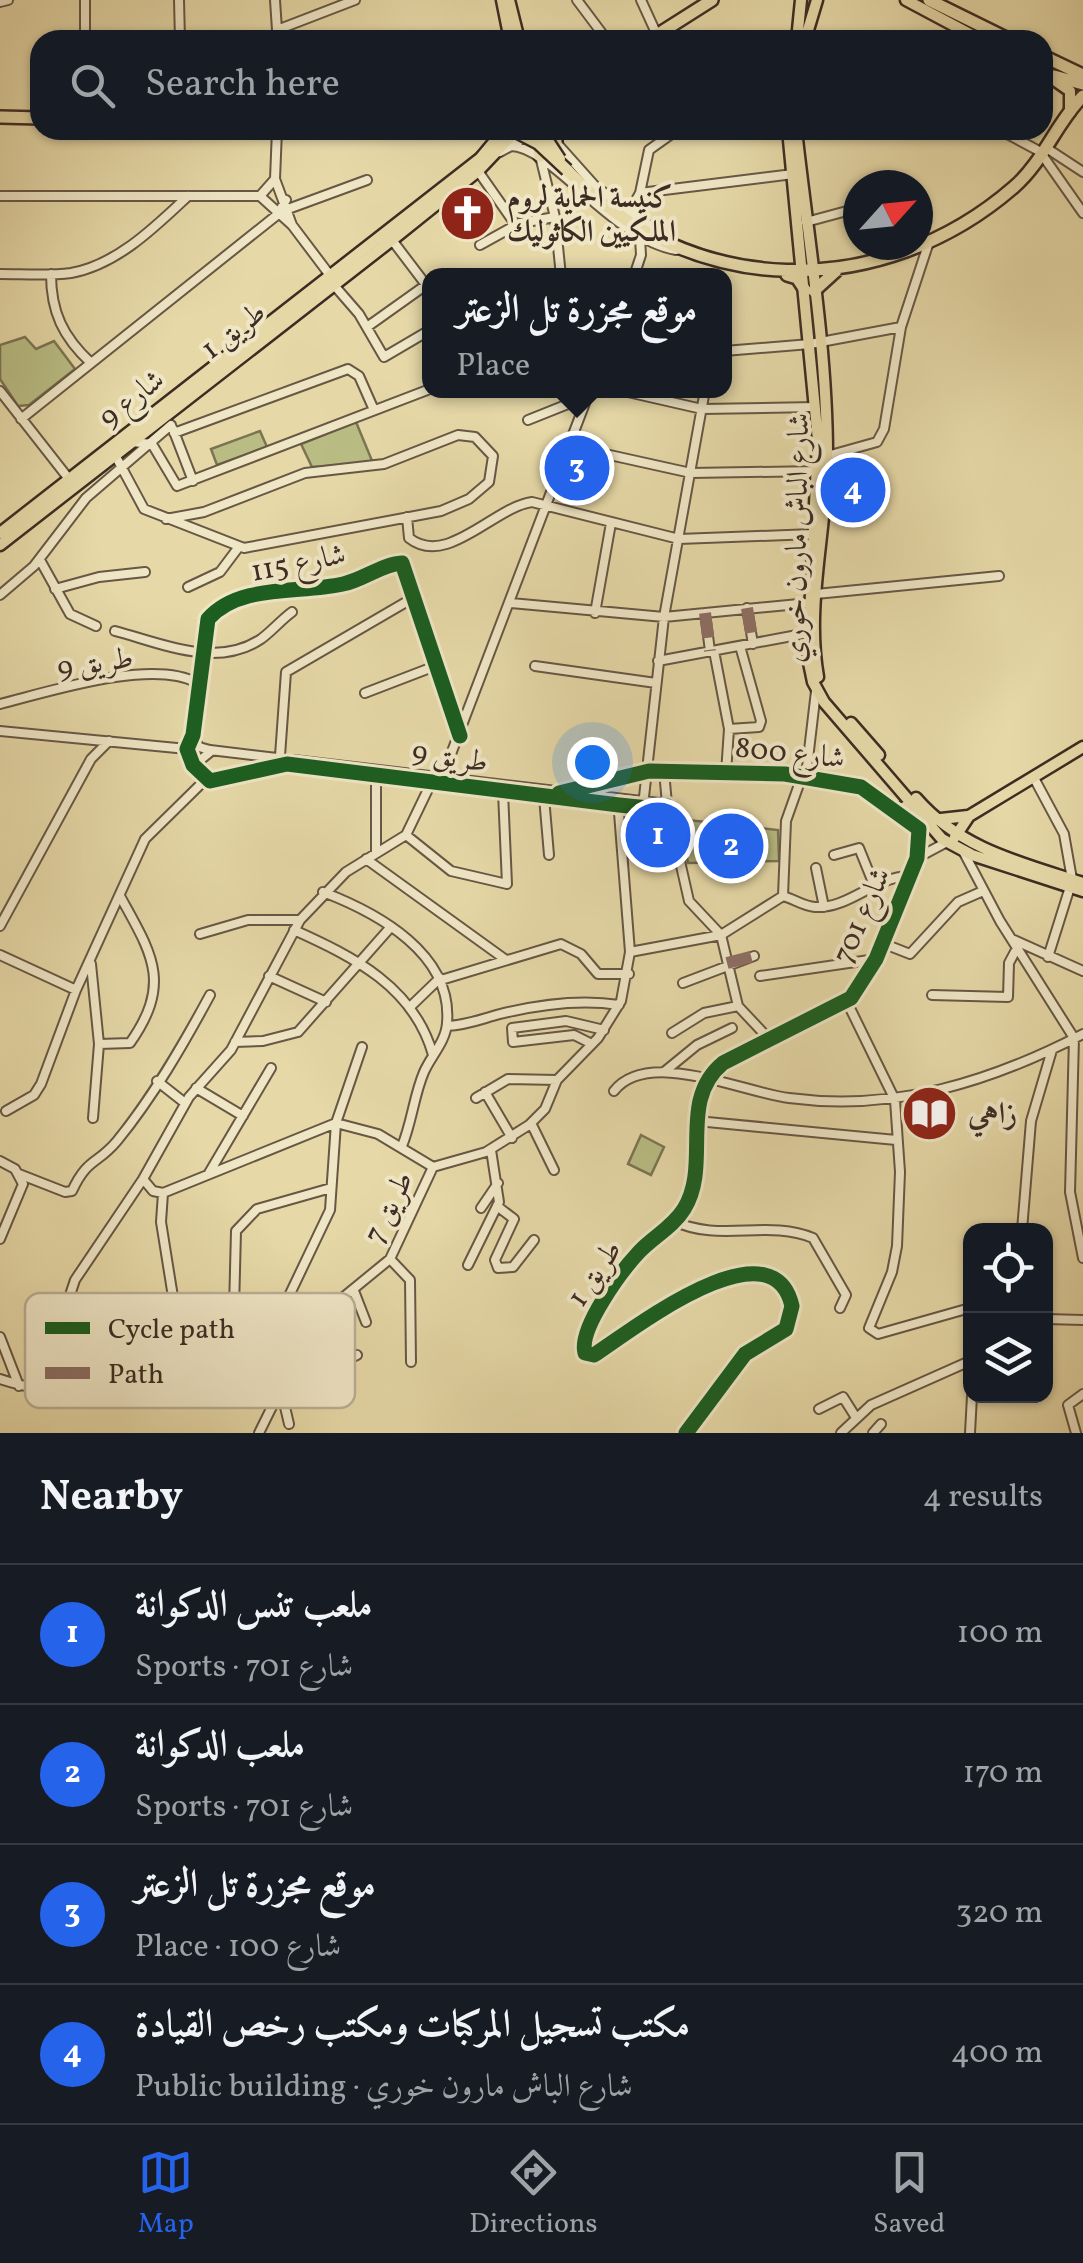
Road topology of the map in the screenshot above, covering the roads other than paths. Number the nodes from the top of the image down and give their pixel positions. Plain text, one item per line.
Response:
1 (8, 0) edge
2 (85, 0) edge
3 (179, 0) edge
4 (275, 0) edge
5 (356, 0) edge
6 (509, 0) edge
7 (578, 0) edge
8 (641, 0) edge
9 (712, 0) edge
10 (801, 0) edge
11 (818, 0) edge
12 (906, 0) edge
13 (929, 0) edge
14 (0, 2) edge
15 (296, 22) junction
16 (86, 30) edge
17 (180, 30) edge
18 (278, 30) edge
19 (286, 30) edge
20 (297, 30) edge
21 (512, 30) edge
22 (600, 30) edge
23 (650, 30) edge
24 (665, 30) edge
25 (798, 30) edge
26 (808, 30) edge
27 (974, 30) edge
28 (977, 30) edge
29 (1053, 61) edge
30 (1053, 75) edge
31 (1083, 76) edge
32 (1053, 78) edge
33 (1083, 84) edge
34 (1083, 96) edge
35 (30, 111) edge
36 (1070, 112) junction
37 (0, 113) edge
38 (30, 117) edge
39 (1053, 137) edge
40 (277, 140) edge
41 (496, 140) edge
42 (500, 140) edge
43 (506, 140) edge
44 (526, 140) edge
45 (532, 140) edge
46 (543, 140) edge
47 (548, 140) edge
48 (551, 140) edge
49 (662, 140) edge
50 (789, 140) edge
51 (797, 140) edge
52 (1020, 140) edge
53 (1051, 140) edge
54 (510, 146) junction
55 (1043, 152) junction
56 (497, 154) junction
57 (482, 156) junction
58 (540, 156) junction
59 (567, 170) junction
60 (478, 171) junction
61 (1083, 172) edge
62 (793, 174) junction
63 (275, 179) junction
64 (367, 180) dead end
65 (640, 193) junction
66 (0, 196) edge
67 (188, 196) junction
68 (260, 196) junction
69 (287, 204) junction
70 (630, 211) junction
71 (843, 212) edge
72 (1083, 213) edge
73 (277, 215) junction
74 (555, 217) junction
75 (806, 222) junction
76 (292, 225) junction
77 (516, 225) junction
78 (933, 236) edge
79 (392, 240) junction
80 (650, 240) junction
81 (480, 245) dead end
82 (680, 251) junction
83 (642, 255) junction
84 (866, 260) edge
85 (915, 260) edge
86 (842, 267) junction
87 (560, 268) edge
88 (637, 268) edge
89 (722, 268) edge
90 (732, 269) edge
91 (773, 270) junction
92 (808, 271) junction
93 (0, 274) edge
94 (51, 274) junction
95 (331, 279) junction
96 (422, 279) edge
97 (810, 290) junction
98 (422, 291) edge
99 (367, 327) junction
100 (901, 327) junction
101 (422, 335) edge
102 (815, 343) junction
103 (732, 350) edge
104 (91, 364) junction
105 (0, 390) edge
106 (422, 392) edge
107 (572, 398) edge
108 (587, 398) edge
109 (654, 398) edge
110 (704, 398) edge
111 (573, 402) junction
112 (816, 406) junction
113 (702, 409) junction
114 (374, 410) junction
115 (582, 410) junction
116 (21, 419) junction
117 (528, 420) dead end
118 (171, 423) junction
119 (148, 428) junction
120 (130, 443) junction
121 (144, 444) junction
122 (569, 446) junction
123 (827, 456) junction
124 (118, 460) junction
125 (818, 471) junction
126 (691, 473) junction
127 (69, 478) junction
128 (192, 480) junction
129 (546, 507) junction
130 (407, 517) junction
131 (166, 519) junction
132 (611, 523) junction
133 (0, 533) edge
134 (813, 534) junction
135 (678, 539) junction
136 (0, 545) edge
137 (238, 548) junction
138 (40, 560) junction
139 (145, 572) dead end
140 (1000, 576) dead end
141 (188, 586) dead end
142 (55, 588) junction
143 (0, 595) edge
144 (817, 597) junction
145 (413, 598) junction
146 (511, 602) junction
147 (747, 608) junction
148 (292, 612) dead end
149 (595, 612) junction
150 (704, 613) junction
151 (664, 617) junction
152 (96, 626) dead end
153 (115, 630) dead end
154 (808, 633) junction
155 (752, 644) junction
156 (740, 646) junction
157 (712, 651) junction
158 (204, 652) junction
159 (658, 661) junction
160 (438, 665) junction
161 (535, 666) dead end
162 (656, 683) junction
163 (197, 684) junction
164 (816, 690) junction
165 (365, 693) dead end
166 (0, 704) edge
167 (728, 728) junction
168 (0, 731) edge
169 (193, 735) junction
170 (460, 736) junction
171 (109, 741) junction
172 (1083, 748) edge
173 (187, 749) junction
174 (219, 750) junction
175 (280, 756) junction
176 (649, 771) junction
177 (664, 772) junction
178 (376, 773) junction
179 (726, 773) junction
180 (443, 775) junction
181 (804, 776) junction
182 (1034, 778) junction
183 (206, 779) junction
184 (433, 779) junction
185 (611, 782) junction
186 (503, 792) junction
187 (559, 793) junction
188 (576, 795) junction
189 (544, 797) junction
190 (618, 802) junction
191 (912, 802) junction
192 (643, 805) junction
193 (667, 807) junction
194 (893, 808) junction
195 (981, 809) junction
196 (969, 816) junction
197 (926, 822) junction
198 (406, 835) junction
199 (956, 843) junction
200 (376, 853) junction
201 (548, 855) dead end
202 (834, 856) dead end
203 (366, 858) junction
204 (917, 858) junction
205 (816, 868) dead end
206 (908, 876) junction
207 (1075, 883) edge
208 (874, 884) junction
209 (984, 891) junction
210 (323, 892) junction
211 (1083, 892) edge
212 (120, 896) junction
213 (783, 896) junction
214 (824, 907) junction
215 (300, 920) junction
216 (0, 926) edge
217 (389, 929) junction
218 (294, 930) junction
219 (200, 934) dead end
220 (721, 934) junction
221 (1010, 938) junction
222 (882, 943) junction
223 (1017, 948) junction
224 (630, 952) junction
225 (0, 955) edge
226 (754, 956) dead end
227 (1048, 957) junction
228 (90, 960) junction
229 (506, 960) junction
230 (876, 960) junction
231 (363, 961) junction
232 (727, 962) junction
233 (1030, 970) junction
234 (1083, 970) edge
235 (629, 974) junction
236 (269, 976) junction
237 (760, 976) dead end
238 (441, 979) junction
239 (683, 983) dead end
240 (76, 990) junction
241 (210, 995) dead end
242 (932, 995) dead end
243 (326, 1002) junction
244 (847, 1002) junction
245 (410, 1006) junction
246 (618, 1006) junction
247 (738, 1006) junction
248 (447, 1026) junction
249 (732, 1028) dead end
250 (604, 1030) junction
251 (672, 1033) dead end
252 (1079, 1036) edge
253 (769, 1040) junction
254 (235, 1042) junction
255 (99, 1044) junction
256 (592, 1044) junction
257 (362, 1047) dead end
258 (1052, 1050) junction
259 (434, 1055) junction
260 (272, 1068) dead end
261 (664, 1072) junction
262 (557, 1080) junction
263 (707, 1080) junction
264 (157, 1081) junction
265 (196, 1088) junction
266 (614, 1091) dead end
267 (485, 1092) junction
268 (1078, 1092) edge
269 (476, 1098) dead end
270 (895, 1100) junction
271 (186, 1103) junction
272 (6, 1111) dead end
273 (243, 1116) junction
274 (93, 1118) dead end
275 (697, 1121) junction
276 (336, 1123) junction
277 (531, 1124) junction
278 (512, 1138) junction
279 (896, 1140) junction
280 (402, 1146) junction
281 (491, 1150) junction
282 (1083, 1158) edge
283 (0, 1161) edge
284 (1070, 1162) junction
285 (433, 1167) junction
286 (554, 1170) dead end
287 (210, 1173) junction
288 (19, 1174) junction
289 (142, 1179) junction
290 (498, 1182) junction
291 (330, 1188) junction
292 (163, 1193) junction
293 (498, 1206) junction
294 (480, 1208) dead end
295 (1079, 1217) edge
296 (674, 1221) junction
297 (1023, 1223) edge
298 (0, 1239) edge
299 (534, 1240) dead end
300 (1083, 1258) edge
301 (390, 1259) junction
302 (468, 1266) dead end
303 (354, 1291) joint
304 (70, 1293) edge
305 (172, 1293) edge
306 (234, 1293) edge
307 (289, 1293) edge
308 (351, 1293) edge
309 (355, 1294) edge
310 (840, 1308) dead end
311 (963, 1310) edge
312 (1053, 1319) edge
313 (1083, 1320) edge
314 (366, 1322) dead end
315 (0, 1337) edge
316 (411, 1362) dead end
317 (963, 1365) edge
318 (0, 1379) edge
319 (19, 1386) junction
320 (25, 1387) edge
321 (1083, 1394) edge
322 (972, 1403) edge
323 (272, 1408) edge
324 (285, 1408) edge
325 (819, 1408) dead end
326 (855, 1416) junction
327 (289, 1424) dead end
328 (881, 1424) dead end
329 (689, 1432) edge
330 (259, 1433) edge
331 (841, 1433) edge
332 (872, 1433) edge
333 (970, 1433) edge
334 (1076, 1433) edge

1 - 14 street
2 - 16 street
3 - 17 street
4 - 18 street
5 - 15 street
6 - 21 main road
7 - 22 street
8 - 23 street
9 - 24 highway
10 - 25 main road
11 - 26 main road
12 - 27 main road
13 - 28 highway
15 - 19 street
15 - 20 street
29 - 31 highway
30 - 33 highway
32 - 36 main road
34 - 36 highway
35 - 37 highway
36 - 39 highway
37 - 38 highway
40 - 63 street
41 - 57 highway
42 - 57 main road, شارع 9
43 - 56 main road, طريق 1
44 - 54 street
45 - 59 highway, bridge
46 - 58 highway
47 - 59 main road, bridge
48 - 70 street
49 - 65 street
50 - 62 main road
51 - 75 main road
52 - 55 street
53 - 55 highway
54 - 56 street
54 - 58 street
55 - 61 street
55 - 72 street
55 - 78 highway
56 - 60 main road, طريق 1
57 - 95 main road, شارع 9
58 - 74 street
58 - 80 street
59 - 80 highway
60 - 77 street
60 - 79 main road, طريق 1
62 - 65 street
62 - 92 main road
63 - 68 street
63 - 69 street
64 - 69 street
65 - 70 street
66 - 67 street
67 - 68 street
67 - 94 street
68 - 73 street
69 - 73 street
69 - 76 street
70 - 82 street
71 - 75 street
73 - 76 street
73 - 104 street
74 - 77 street
74 - 87 street
75 - 92 main road
76 - 95 street
77 - 81 street
79 - 95 main road, طريق 1
79 - 96 street
80 - 82 highway
80 - 83 street
80 - 83 street
82 - 89 highway
83 - 88 street
84 - 86 highway
85 - 100 street
86 - 92 highway
86 - 97 highway
90 - 91 highway
91 - 92 highway
91 - 97 highway
92 - 97 main road, شارع الباش مارون خوري
93 - 94 street
94 - 104 street
95 - 99 street
95 - 118 main road, طريق 1
95 - 127 main road, شارع 9
97 - 102 main road, شارع الباش مارون خوري
98 - 99 street
99 - 101 street
100 - 102 street
100 - 123 street
102 - 103 street
102 - 112 main road
102 - 123 main road, شارع الباش مارون خوري
104 - 116 street
105 - 116 street
106 - 114 street
107 - 111 street
108 - 115 street
109 - 113 street
110 - 113 street
111 - 115 street
111 - 117 street
112 - 113 street
112 - 125 main road
113 - 126 street
114 - 118 street
114 - 128 street
115 - 122 street
116 - 127 street
118 - 119 main road, طريق 1
118 - 121 street
118 - 128 street
119 - 120 main road, طريق 1
119 - 121 street
120 - 121 street
120 - 124 main road, طريق 1
121 - 124 street
121 - 128 street
122 - 126 street
122 - 129 street
123 - 144 main road, شارع الباش مارون خوري
124 - 131 street
124 - 136 main road, طريق 1
124 - 138 street
125 - 126 street
125 - 134 main road
126 - 135 street
127 - 133 main road, شارع 9
129 - 130 street
129 - 132 street
129 - 146 street
130 - 131 street
130 - 137 street
131 - 137 street
132 - 135 street
132 - 149 street
134 - 135 street
134 - 144 main road
135 - 151 street
137 - 141 street
138 - 142 street
138 - 143 street
139 - 142 street
140 - 144 street
142 - 152 street
144 - 147 street
144 - 154 main road
144 - 197 main road, شارع الباش مارون خوري
145 - 158 street, شارع 115
145 - 160 street, شارع 115
145 - 175 street
146 - 149 street
146 - 170 street
147 - 150 street
147 - 155 street
148 - 158 street
149 - 151 street
150 - 151 street
150 - 157 street
151 - 159 street
153 - 158 street
154 - 155 street
154 - 164 main road
155 - 156 street
156 - 157 street
156 - 167 street
157 - 159 street
157 - 167 street
158 - 163 street, شارع 115
159 - 162 street
160 - 165 street
160 - 170 street, شارع 115
161 - 162 street
162 - 176 street
163 - 166 street, طريق 9
163 - 169 street
164 - 181 street
164 - 191 main road
167 - 179 street
168 - 171 street
169 - 173 street
169 - 174 street, 9 طريق
170 - 180 street
171 - 173 street
171 - 216 street
172 - 182 main road
173 - 183 street
174 - 175 street, 9 طريق
174 - 183 street
175 - 180 street, 9 طريق
176 - 177 street, 800 شارع
176 - 185 street, 800 شارع
176 - 192 street
177 - 179 street, 800 شارع
177 - 193 street
178 - 183 street, 9 طريق
178 - 184 street, 9 طريق
178 - 200 street
179 - 181 street, 800 شارع
180 - 187 street, 9 طريق
181 - 194 street, 800 شارع
181 - 213 street
182 - 195 main road
182 - 207 street
183 - 212 street
184 - 186 street, 9 طريق
184 - 198 street
185 - 187 street
185 - 188 street
186 - 189 street, 9 طريق
186 - 198 street
187 - 188 street, 9 طريق
188 - 190 street, 9 طريق
189 - 190 street, 9 طريق
189 - 201 street
190 - 192 street, 9 طريق
190 - 224 street, 7 طريق
191 - 194 main road
191 - 197 main road
192 - 193 street, 9 طريق
193 - 220 street
194 - 197 street, 800 شارع
195 - 196 main road
195 - 199 main road
196 - 197 main road
196 - 199 main road
197 - 199 main road, شارع الباش مارون خوري
197 - 204 street, شارع 701
198 - 200 street
199 - 204 street, شارع 701
199 - 207 main road, شارع الباش مارون خوري
199 - 209 street
200 - 203 street
202 - 208 street
203 - 210 street
203 - 229 street
204 - 206 street, شارع 701
205 - 214 street
206 - 208 street
206 - 222 street, شارع 701
207 - 211 main road, شارع الباش مارون خوري
207 - 227 street
208 - 214 street
209 - 221 street
209 - 222 street
210 - 215 street
210 - 217 street
212 - 228 street
212 - 255 street
213 - 214 street
213 - 220 street
215 - 218 street
215 - 219 street
217 - 231 street
217 - 238 street
218 - 231 street
218 - 236 street
220 - 224 street
220 - 232 street
221 - 223 street
221 - 227 street
222 - 230 street, شارع 701
223 - 233 street
223 - 242 street
224 - 235 street, 7 طريق
225 - 240 street
226 - 232 street
227 - 233 street
227 - 234 street
228 - 240 street
228 - 255 street
229 - 235 street
229 - 238 street
230 - 237 street
230 - 244 street, شارع 701
231 - 243 street
231 - 245 street
232 - 239 street
232 - 247 street
233 - 252 street
235 - 246 street, 7 طريق
236 - 243 street
236 - 254 street
238 - 245 street
238 - 248 street
240 - 272 street
241 - 264 street
243 - 254 street
244 - 253 street, شارع 701
244 - 270 street
245 - 259 street
246 - 248 street
246 - 250 street, 7 طريق
247 - 251 street
247 - 253 street
248 - 259 street
249 - 261 street
250 - 256 street, 7 طريق
250 - 256 street
252 - 258 street
252 - 268 street
253 - 263 street
254 - 265 street
255 - 274 street
256 - 262 street, 7 طريق
257 - 276 street
258 - 270 street
258 - 297 street
259 - 280 street
260 - 273 street
261 - 263 street
261 - 266 street
262 - 267 street
262 - 277 street, 7 طريق
263 - 270 street
263 - 275 street, طريق 1
264 - 271 street
264 - 288 street
265 - 271 street
265 - 273 street
267 - 269 street
267 - 278 street
268 - 284 street
270 - 279 street
271 - 289 street
273 - 287 street
275 - 279 street
275 - 296 street, طريق 1
276 - 280 street
276 - 287 street
276 - 291 street
277 - 278 street, 7 طريق
277 - 286 street
278 - 281 street, 7 طريق
279 - 311 street
280 - 285 street
281 - 285 street, 7 طريق
281 - 290 street
282 - 284 street
283 - 288 street
284 - 295 street
285 - 301 street, 7 طريق
287 - 292 street
288 - 298 street
289 - 292 street
289 - 304 street
290 - 293 street
290 - 294 street
291 - 306 street
291 - 307 street
292 - 305 street
293 - 299 street
293 - 302 street
295 - 300 street
296 - 310 street
296 - 329 street, طريق 1
301 - 303 street, 7 طريق
301 - 316 street
303 - 308 street, 7 طريق
309 - 314 street
312 - 313 street
315 - 319 street
317 - 326 street
318 - 319 street
319 - 320 street
321 - 334 street
322 - 333 street
323 - 330 street, 7 طريق
324 - 327 street
325 - 326 street
326 - 331 street
328 - 332 street

